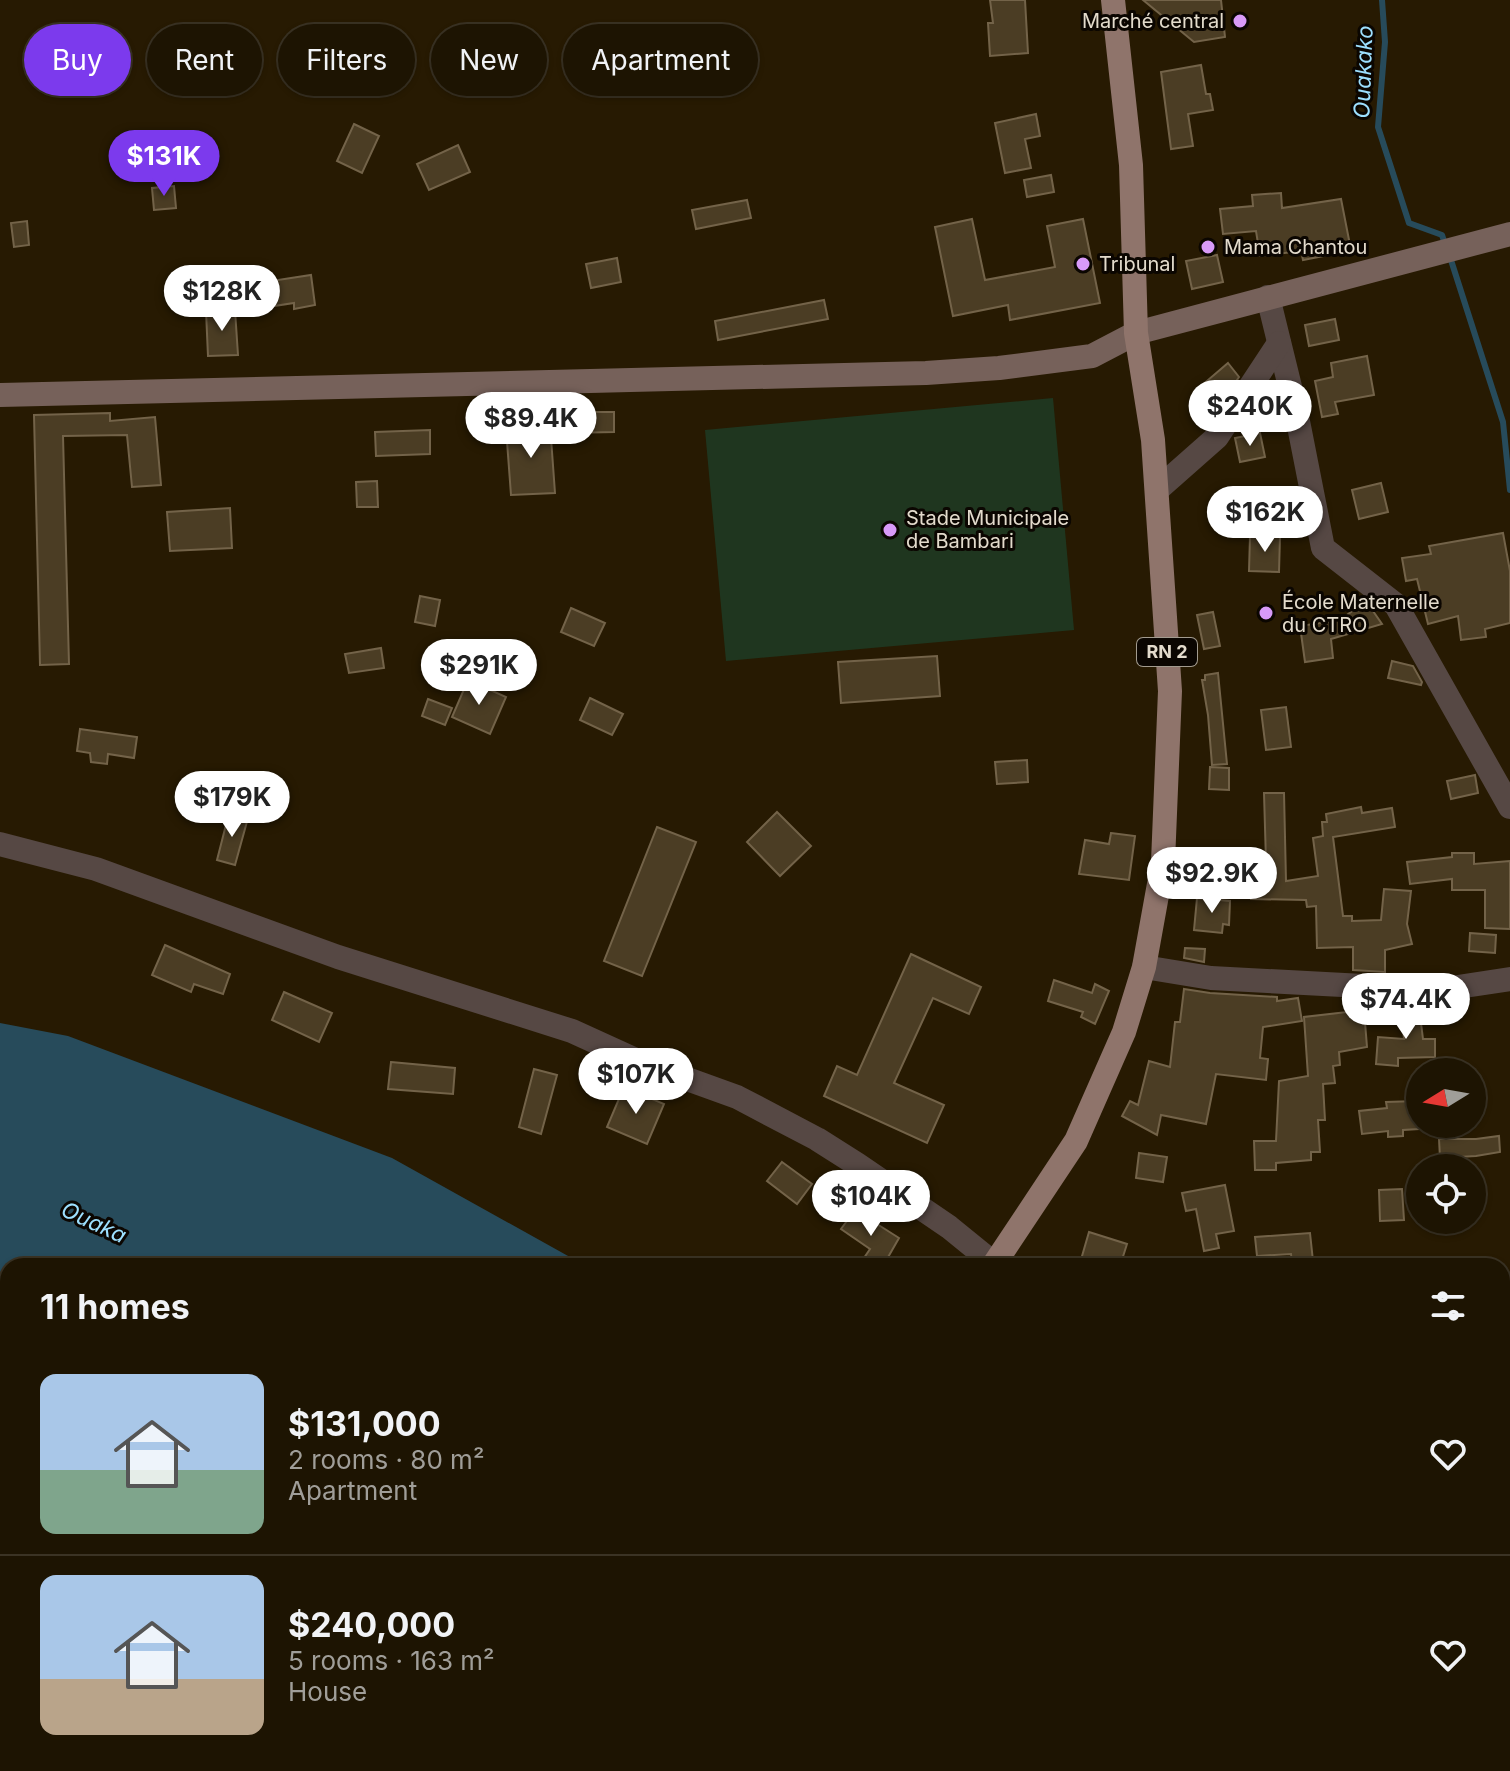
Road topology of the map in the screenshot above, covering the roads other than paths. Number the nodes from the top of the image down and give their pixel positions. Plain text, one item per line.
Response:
1 (1113, 0) edge
2 (1510, 234) edge
3 (1268, 297) junction
4 (1136, 333) junction
5 (1279, 343) junction
6 (0, 395) edge
7 (1157, 490) junction
8 (1510, 807) edge
9 (0, 844) edge
10 (1144, 967) junction
11 (1510, 979) edge
12 (987, 1258) edge
13 (1000, 1258) edge

1 - 4 main road, RN 2
2 - 3 street
3 - 4 street
3 - 5 street
4 - 6 street
4 - 7 main road, RN 2
5 - 7 street
5 - 8 street
7 - 10 main road, RN 2
9 - 12 street
10 - 11 street
10 - 13 main road, RN 2

